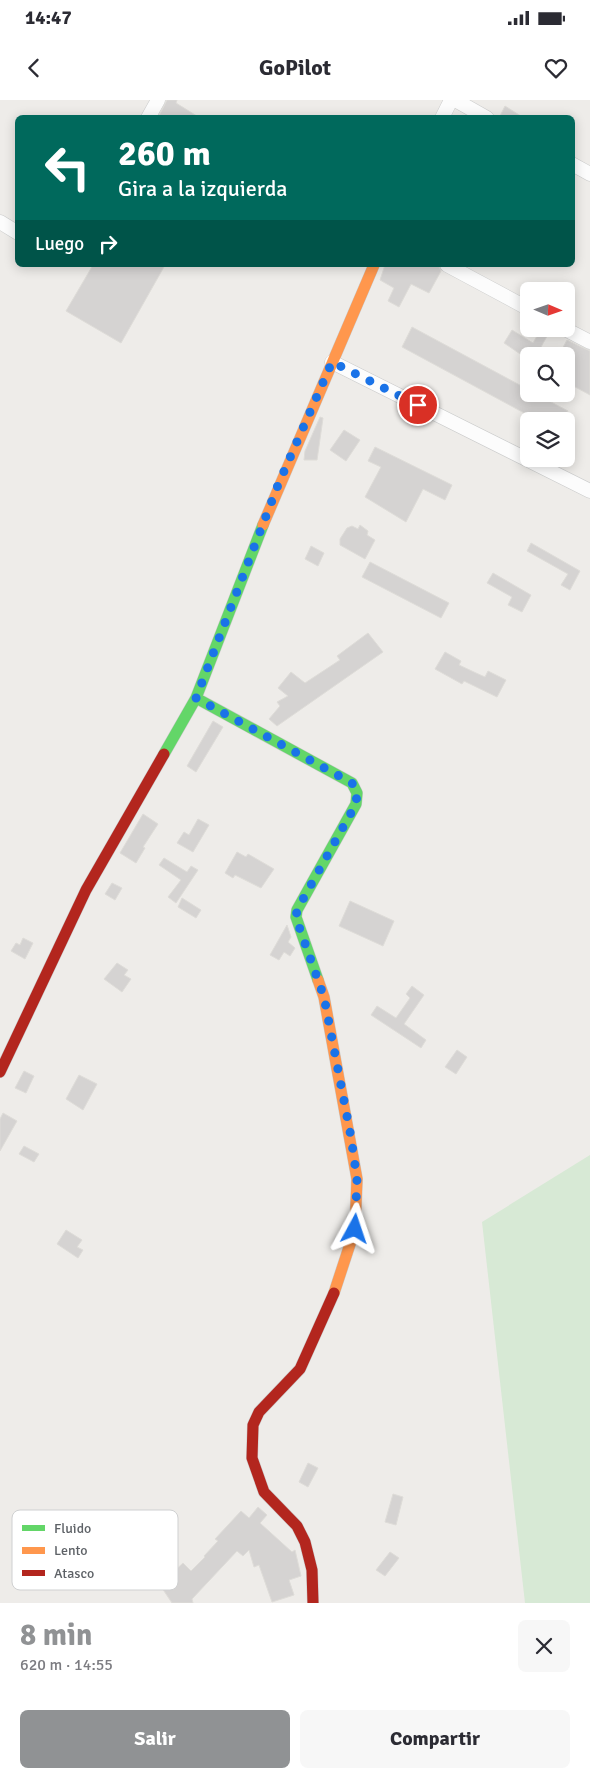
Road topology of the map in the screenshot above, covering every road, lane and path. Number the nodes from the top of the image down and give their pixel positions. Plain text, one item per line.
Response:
1 (158, 100) edge
2 (451, 100) edge
3 (455, 100) edge
4 (150, 115) edge
5 (444, 115) edge
6 (482, 115) edge
7 (575, 166) edge
8 (590, 174) edge
9 (0, 222) edge
10 (15, 231) edge
11 (373, 267) edge
12 (451, 267) edge
13 (520, 304) edge
14 (575, 334) edge
15 (590, 342) edge
16 (332, 362) junction
17 (590, 491) edge
18 (196, 698) junction
19 (0, 1072) edge
20 (313, 1603) edge

1 - 4 street
2 - 5 street
3 - 6 street
7 - 8 street
9 - 10 street
11 - 16 street
12 - 13 street
14 - 15 street
16 - 17 street
16 - 18 street
18 - 19 street
18 - 20 street

